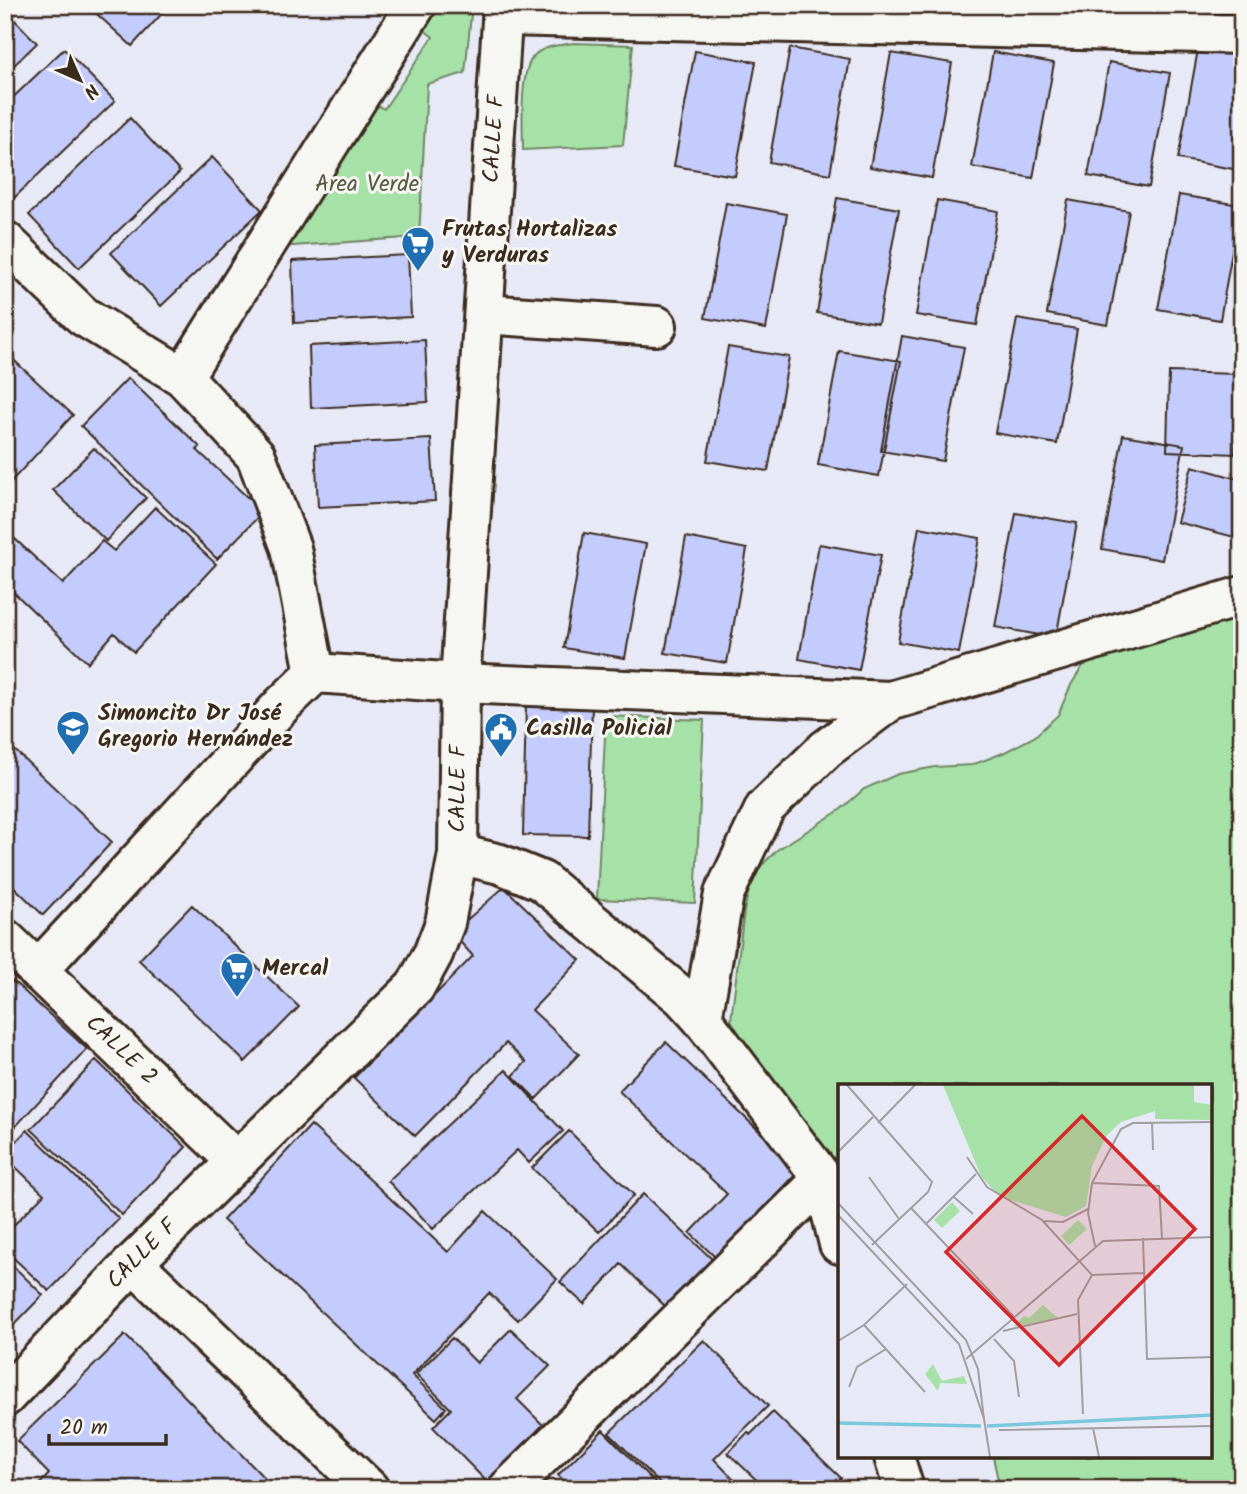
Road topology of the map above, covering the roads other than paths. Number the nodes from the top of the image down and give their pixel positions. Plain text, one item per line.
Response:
1 (416, 5) edge
2 (503, 11) edge
3 (780, 14) edge
4 (1242, 34) edge
5 (5, 241) edge
6 (484, 314) junction
7 (657, 326) dead end
8 (183, 377) junction
9 (1242, 596) edge
10 (315, 673) junction
11 (460, 683) junction
12 (890, 701) junction
13 (458, 854) junction
14 (5, 939) edge
15 (37, 971) junction
16 (702, 1019) junction
17 (236, 1161) junction
18 (823, 1179) junction
19 (838, 1240) edge
20 (133, 1263) junction
21 (5, 1397) edge
22 (895, 1459) edge
23 (369, 1489) edge
24 (508, 1489) edge
25 (904, 1489) edge

1 - 8 street
2 - 3 street
2 - 6 street, CALLE F
3 - 4 street
5 - 8 street
6 - 7 street
6 - 11 street, CALLE F
8 - 10 street
9 - 12 street
10 - 11 street
10 - 15 street
11 - 12 street
11 - 13 street, CALLE F
12 - 16 street
13 - 16 street
13 - 17 street, CALLE F
14 - 15 street, CALLE 2
15 - 17 street, CALLE 2
16 - 18 street
17 - 20 street, CALLE F
18 - 19 street
18 - 24 street
20 - 21 street, CALLE F
20 - 23 street
22 - 25 street

